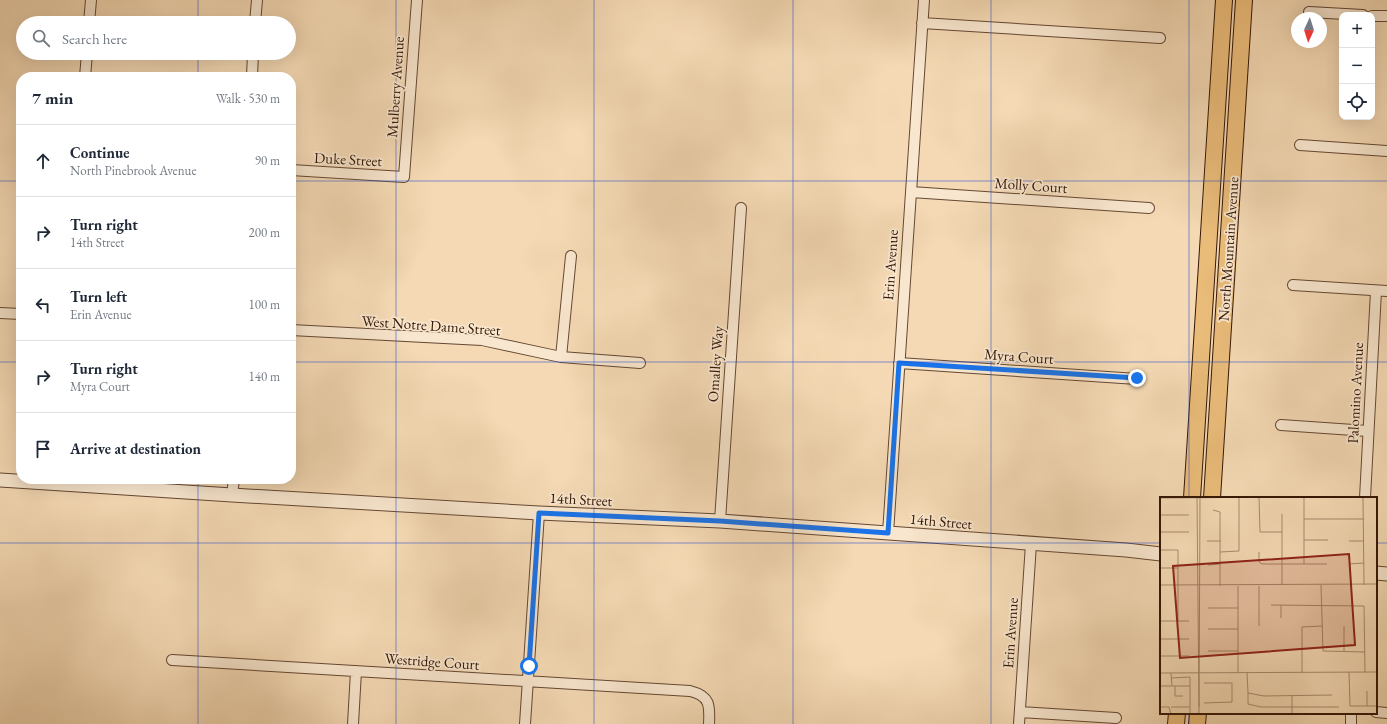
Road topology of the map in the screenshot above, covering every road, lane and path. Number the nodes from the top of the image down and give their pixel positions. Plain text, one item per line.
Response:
1 (91, 0) edge
2 (257, 0) edge
3 (417, 0) edge
4 (924, 0) edge
5 (1224, 0) edge
6 (1244, 0) edge
7 (1327, 13) edge
8 (1339, 14) edge
9 (90, 16) edge
10 (256, 16) edge
11 (1375, 16) edge
12 (1387, 16) edge
13 (922, 23) junction
14 (1160, 38) dead end
15 (86, 60) edge
16 (253, 60) edge
17 (85, 72) edge
18 (252, 72) edge
19 (1300, 145) dead end
20 (1387, 151) edge
21 (296, 170) edge
22 (404, 177) joint
23 (910, 192) junction
24 (741, 208) dead end
25 (1149, 208) dead end
26 (571, 256) dead end
27 (1293, 285) dead end
28 (1376, 291) junction
29 (1387, 291) edge
30 (0, 313) edge
31 (16, 314) edge
32 (296, 330) edge
33 (561, 357) junction
34 (640, 363) dead end
35 (899, 363) junction
36 (1137, 378) dead end
37 (1281, 426) dead end
38 (1368, 431) junction
39 (0, 480) edge
40 (16, 481) edge
41 (62, 484) edge
42 (233, 484) edge
43 (232, 495) junction
44 (1192, 497) edge
45 (1212, 497) edge
46 (1365, 497) edge
47 (539, 513) junction
48 (720, 521) junction
49 (888, 533) junction
50 (1031, 544) junction
51 (1160, 554) edge
52 (1377, 573) edge
53 (1387, 574) edge
54 (172, 660) dead end
55 (356, 671) junction
56 (528, 682) junction
57 (1020, 712) junction
58 (1377, 712) edge
59 (1387, 713) edge
60 (1177, 714) edge
61 (1198, 714) edge
62 (1351, 714) edge
63 (1116, 718) dead end
64 (353, 724) edge
65 (525, 724) edge
66 (709, 724) edge
67 (1019, 724) edge
68 (1176, 724) edge
69 (1197, 724) edge
70 (1350, 724) edge

1 - 9 street
2 - 10 street
3 - 22 street, Mulberry Avenue
4 - 13 street, Erin Avenue
5 - 44 main road, North Mountain Avenue
6 - 45 main road, North Mountain Avenue
7 - 8 street
11 - 12 street
13 - 14 street
13 - 23 street, Erin Avenue
15 - 17 street
16 - 18 street
19 - 20 street
21 - 22 street, Duke Street
23 - 25 street, Molly Court
23 - 35 street, Erin Avenue
24 - 48 street, Omalley Way
26 - 33 street
27 - 28 street
28 - 29 street
28 - 38 street, Palomino Avenue
30 - 31 street
32 - 33 street, West Notre Dame Street
33 - 34 street, West Notre Dame Street
35 - 36 street, Myra Court
35 - 49 street, Erin Avenue
37 - 38 street
38 - 46 street, Palomino Avenue
39 - 40 street, 14th Street
41 - 43 street, 14th Street
42 - 43 street
43 - 47 street, 14th Street
47 - 48 street, 14th Street
47 - 56 street
48 - 49 street, 14th Street
49 - 50 street, 14th Street
50 - 51 street, 14th Street
50 - 57 street, Erin Avenue
52 - 53 street
54 - 55 street, Westridge Court
55 - 56 street, Westridge Court
55 - 64 street
56 - 65 street
56 - 66 street, Westridge Court
57 - 63 street
57 - 67 street, Erin Avenue
58 - 59 street
60 - 68 main road
61 - 69 main road
62 - 70 street

